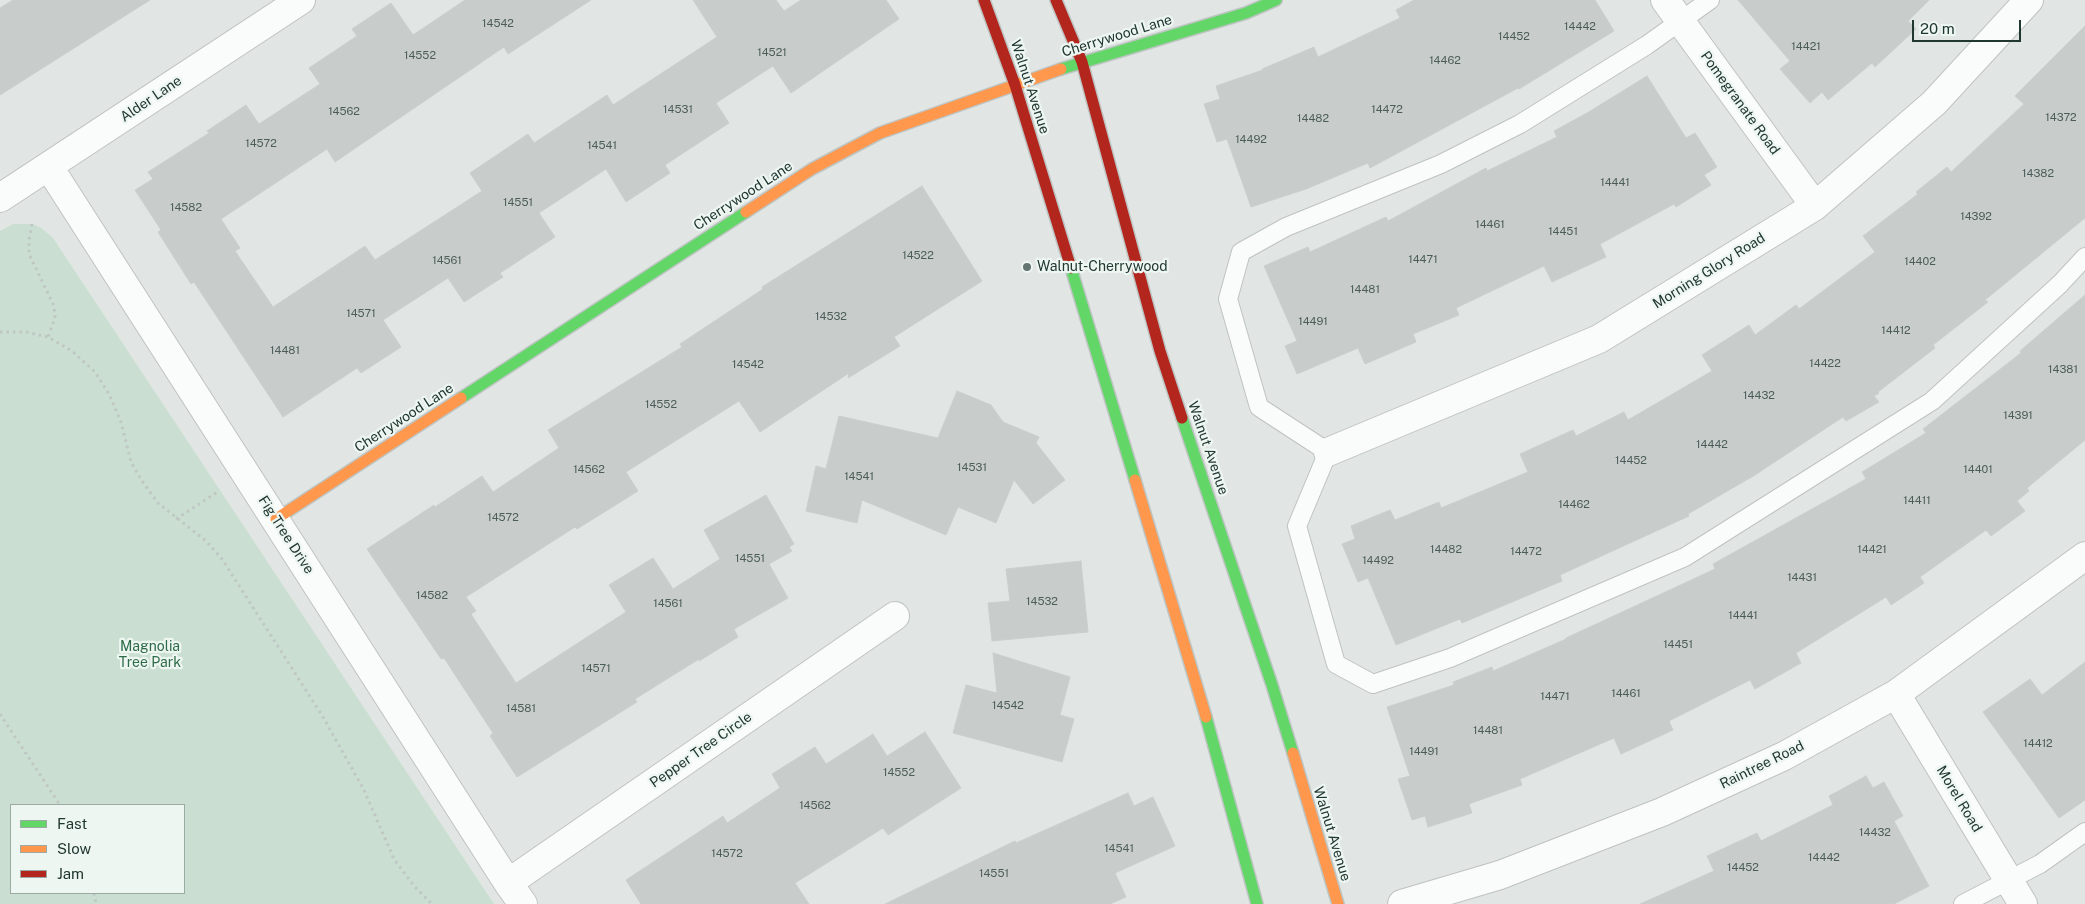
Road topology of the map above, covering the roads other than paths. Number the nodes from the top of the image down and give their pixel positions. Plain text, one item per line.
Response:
1 (301, 0) edge
2 (984, 0) edge
3 (1056, 0) edge
4 (1276, 0) edge
5 (1710, 0) edge
6 (2029, 0) edge
7 (1672, 11) edge
8 (1082, 62) junction
9 (1015, 85) junction
10 (49, 167) junction
11 (0, 198) edge
12 (1815, 206) junction
13 (2085, 257) edge
14 (1328, 452) junction
15 (276, 519) junction
16 (2085, 556) edge
17 (895, 616) dead end
18 (1896, 694) junction
19 (2085, 832) edge
20 (2008, 880) junction
21 (516, 894) edge
22 (1258, 904) edge
23 (1338, 904) edge
24 (1402, 904) edge
25 (1963, 904) edge
26 (2023, 904) edge

1 - 10 street, Alder Lane
2 - 9 main road, Walnut Avenue
3 - 8 main road, Walnut Avenue
4 - 8 main road, Cherrywood Lane
5 - 7 lane
6 - 12 street, Morning Glory Road
7 - 12 street, Pomegranate Road
7 - 14 lane
8 - 9 main road, Cherrywood Lane
8 - 23 main road, Walnut Avenue
9 - 15 main road, Cherrywood Lane
9 - 22 main road, Walnut Avenue
10 - 11 street, Alder Lane
10 - 15 street, Fig Tree Drive
12 - 14 street, Morning Glory Road
13 - 14 lane
15 - 21 street, Fig Tree Drive
16 - 18 street, Raintree Road
17 - 21 street, Pepper Tree Circle
18 - 20 street, Morel Road
18 - 24 street, Raintree Road
19 - 20 lane
20 - 25 lane
20 - 26 street, Morel Road

